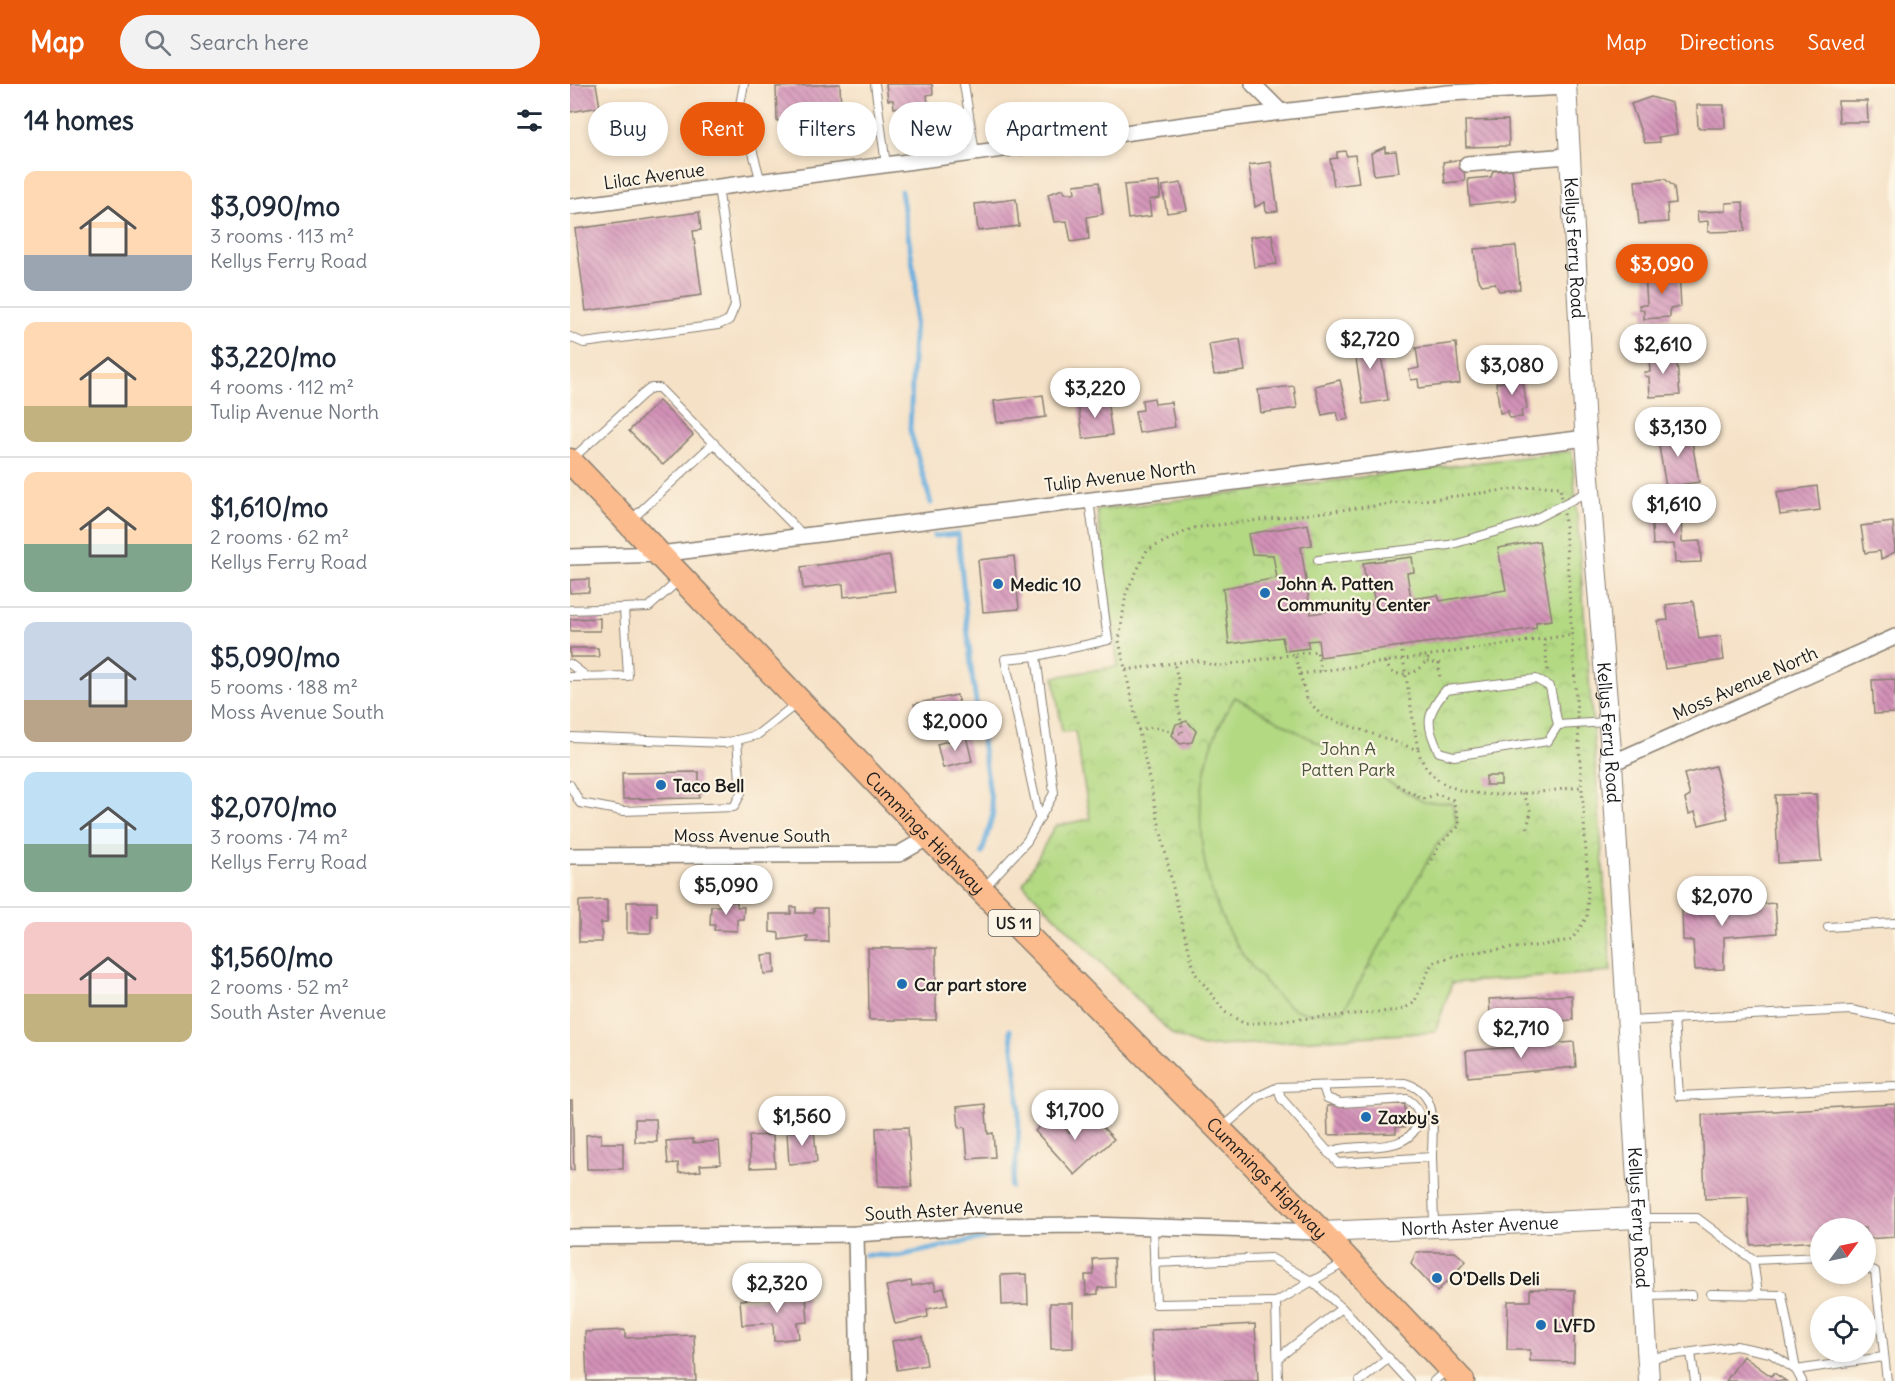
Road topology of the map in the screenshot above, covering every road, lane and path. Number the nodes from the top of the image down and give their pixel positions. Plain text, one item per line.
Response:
1 (744, 84) edge
2 (875, 84) edge
3 (964, 84) edge
4 (1253, 84) edge
5 (1566, 85) edge
6 (1281, 112) junction
7 (975, 153) junction
8 (1569, 156) junction
9 (1467, 164) dead end
10 (886, 165) junction
11 (761, 182) junction
12 (718, 187) junction
13 (570, 207) edge
14 (570, 337) edge
15 (1586, 438) junction
16 (714, 443) junction
17 (570, 461) edge
18 (1590, 491) junction
19 (1089, 500) junction
20 (1563, 505) junction
21 (629, 522) junction
22 (804, 536) junction
23 (660, 554) junction
24 (570, 557) edge
25 (1318, 560) dead end
26 (682, 578) junction
27 (624, 609) junction
28 (570, 610) edge
29 (1571, 635) junction
30 (1895, 637) edge
31 (1544, 639) junction
32 (1401, 646) dead end
33 (1295, 654) junction
34 (1430, 654) junction
35 (1036, 656) junction
36 (1403, 658) junction
37 (1384, 661) junction
38 (570, 663) edge
39 (1174, 663) junction
40 (1427, 663) junction
41 (1126, 670) junction
42 (1321, 671) junction
43 (1406, 674) junction
44 (570, 677) edge
45 (587, 677) junction
46 (1550, 687) junction
47 (1446, 690) junction
48 (800, 701) junction
49 (1608, 722) junction
50 (1558, 725) junction
51 (1577, 725) junction
52 (1138, 730) junction
53 (570, 737) edge
54 (737, 740) junction
55 (1418, 750) dead end
56 (1612, 764) junction
57 (570, 785) edge
58 (1397, 785) dead end
59 (1458, 790) dead end
60 (1522, 793) dead end
61 (1453, 800) junction
62 (1040, 819) junction
63 (1526, 832) dead end
64 (929, 837) junction
65 (570, 856) edge
66 (1429, 865) dead end
67 (982, 890) junction
68 (1895, 923) edge
69 (1828, 927) dead end
70 (1674, 1019) junction
71 (1895, 1019) edge
72 (1627, 1022) junction
73 (1323, 1086) junction
74 (1895, 1086) edge
75 (1278, 1087) junction
76 (1220, 1130) junction
77 (1330, 1155) junction
78 (1432, 1157) junction
79 (1639, 1218) junction
80 (1154, 1227) junction
81 (1434, 1227) junction
82 (1321, 1232) junction
83 (855, 1234) junction
84 (570, 1237) edge
85 (1810, 1257) edge
86 (1753, 1260) junction
87 (1348, 1261) junction
88 (1154, 1263) junction
89 (1314, 1282) junction
90 (1876, 1282) edge
91 (1711, 1294) dead end
92 (1758, 1294) junction
93 (1692, 1295) dead end
94 (1644, 1296) junction
95 (1276, 1302) junction
96 (1342, 1308) junction
97 (1691, 1353) junction
98 (1883, 1357) junction
99 (1278, 1358) junction
100 (1389, 1358) junction
101 (1648, 1358) junction
102 (1796, 1370) junction
103 (1449, 1377) edge
104 (859, 1381) edge
105 (1278, 1381) edge
106 (1360, 1381) edge
107 (1409, 1381) edge
108 (1649, 1381) edge
109 (1695, 1381) edge
110 (1802, 1381) edge
111 (1887, 1381) edge

1 - 11 lane
2 - 10 lane
3 - 7 lane
4 - 6 street
5 - 6 street, Lilac Avenue
5 - 8 street, Kellys Ferry Road
6 - 7 street, Lilac Avenue
7 - 10 street, Lilac Avenue
8 - 9 street
8 - 15 street, Kellys Ferry Road
10 - 11 street, Lilac Avenue
11 - 12 street, Lilac Avenue
12 - 13 street, Lilac Avenue
12 - 14 lane
15 - 18 street, Kellys Ferry Road
15 - 19 street, Tulip Avenue North
16 - 17 lane
16 - 21 lane
16 - 22 lane
17 - 21 main road, Cummings Highway / US 11
18 - 20 lane
18 - 49 street, Kellys Ferry Road
19 - 22 street, Tulip Avenue North
19 - 35 lane
20 - 25 lane
20 - 29 path
20 - 41 path
21 - 23 main road, Cummings Highway / US 11
22 - 23 street, Tulip Avenue North
23 - 24 street, Tulip Avenue North
23 - 26 main road, Cummings Highway / US 11
26 - 27 lane
26 - 48 main road, Cummings Highway / US 11
27 - 28 lane
27 - 45 lane
29 - 31 path
29 - 51 path
30 - 56 street, Moss Avenue North
31 - 34 path
31 - 46 path
32 - 36 path
33 - 39 path
33 - 42 path
33 - 42 path
34 - 36 path
34 - 40 path
35 - 62 lane
35 - 62 lane
36 - 37 path
36 - 43 path
37 - 42 path
37 - 43 path
38 - 45 lane
39 - 41 path
39 - 52 path
40 - 43 path
40 - 47 path
41 - 52 path
43 - 55 path
44 - 45 lane
46 - 47 lane
46 - 50 lane
47 - 50 lane
48 - 54 lane
48 - 64 main road, Cummings Highway / US 11
49 - 51 lane
49 - 56 street, Kellys Ferry Road
50 - 51 lane
51 - 52 path
53 - 54 lane
54 - 57 lane
56 - 72 street, Kellys Ferry Road
58 - 61 path
59 - 61 path
60 - 63 path
61 - 66 path
62 - 67 lane
64 - 65 street, Moss Avenue South
64 - 67 main road, Cummings Highway / US 11
67 - 76 main road, Cummings Highway / US 11
68 - 69 lane
70 - 71 lane
70 - 72 lane
70 - 74 lane
72 - 79 street, Kellys Ferry Road
73 - 75 lane
73 - 77 lane
73 - 78 lane
75 - 76 lane
75 - 77 lane
76 - 82 main road, Cummings Highway / US 11
77 - 78 lane
78 - 81 lane
79 - 81 street, North Aster Avenue
79 - 86 lane
79 - 94 street, Kellys Ferry Road
80 - 82 street, South Aster Avenue
80 - 83 street, South Aster Avenue
80 - 88 lane
81 - 82 street, North Aster Avenue
82 - 87 main road, Cummings Highway / US 11
83 - 84 street, South Aster Avenue
83 - 104 street
85 - 86 lane
86 - 92 lane
87 - 89 lane
87 - 103 main road, Cummings Highway / US 11
88 - 89 lane
88 - 95 lane
89 - 95 lane
89 - 96 lane
90 - 98 lane
91 - 92 lane
92 - 102 lane
93 - 94 lane
94 - 101 street, Kellys Ferry Road
95 - 99 lane
96 - 99 lane
96 - 100 lane
97 - 101 lane
97 - 102 lane
97 - 109 lane
98 - 102 lane
98 - 111 lane
99 - 105 lane
100 - 106 lane
100 - 107 lane
101 - 108 street, Kellys Ferry Road
102 - 110 lane

